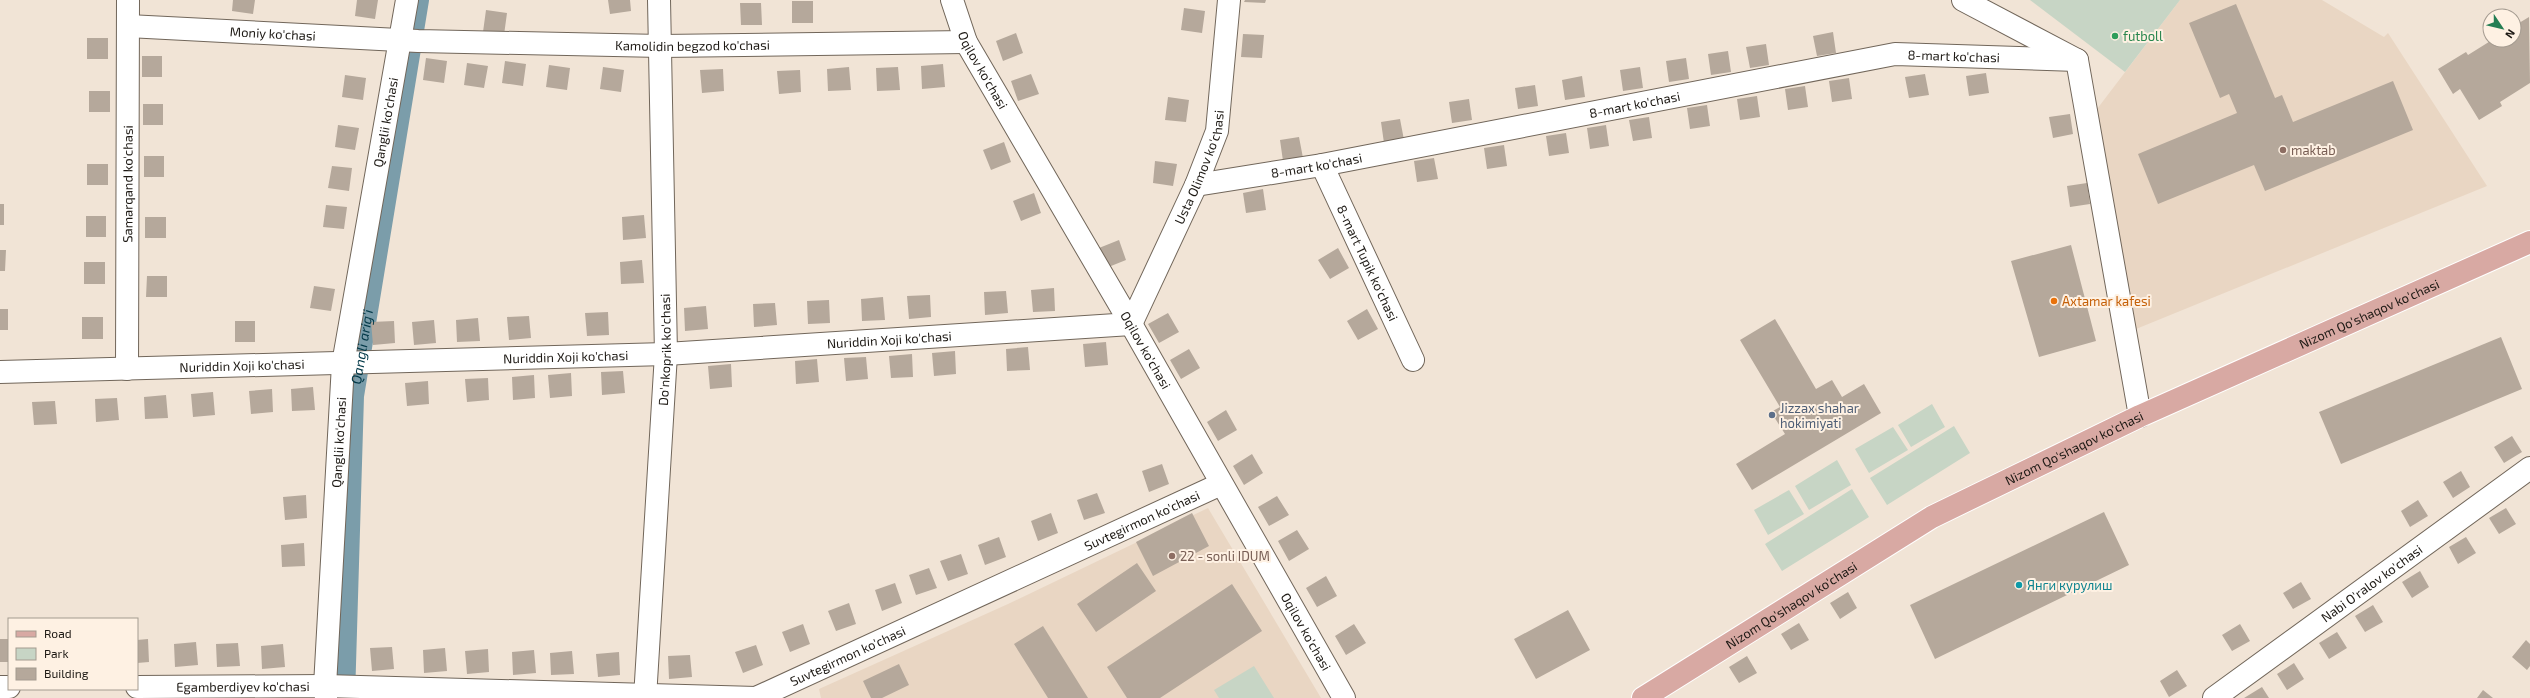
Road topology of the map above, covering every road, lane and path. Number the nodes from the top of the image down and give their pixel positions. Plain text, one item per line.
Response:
1 (128, 0) edge
2 (407, 0) edge
3 (659, 0) edge
4 (952, 0) edge
5 (1229, 0) edge
6 (1963, 0) edge
7 (128, 26) junction
8 (409, 41) junction
9 (966, 42) junction
10 (661, 46) junction
11 (2077, 60) junction
12 (1322, 165) junction
13 (1196, 185) junction
14 (2528, 248) edge
15 (1131, 324) junction
16 (666, 354) junction
17 (1412, 360) dead end
18 (355, 363) junction
19 (127, 368) junction
20 (1, 376) edge
21 (2140, 416) junction
22 (2530, 468) edge
23 (1221, 484) junction
24 (138, 687) edge
25 (334, 690) edge
26 (645, 696) edge
27 (1344, 698) edge
28 (1642, 698) edge
29 (2214, 698) edge

1 - 7 street, Samarqand ko'chasi
2 - 8 street, Qanglii ko'chasi
3 - 10 street, Do'nkoprik ko'chasi
4 - 9 street, Oqilov ko'chasi
5 - 13 street, Usta Olimov ko'chasi
6 - 11 street
7 - 8 street, Moniy ko'chasi
7 - 19 street, Samarqand ko'chasi
8 - 10 street, Kamolidin begzod ko'chasi
8 - 18 street, Qanglii ko'chasi
9 - 10 street, Kamolidin begzod ko'chasi
9 - 15 street, Oqilov ko'chasi
10 - 16 street, Do'nkoprik ko'chasi
11 - 12 street, 8-mart ko'chasi
11 - 21 street
12 - 13 street, 8-mart ko'chasi
12 - 17 street, 8-mart Tupik ko'chasi
13 - 15 street, Usta Olimov ko'chasi
14 - 21 main road, Nizom Qo'shaqov ko'chasi
15 - 16 street, Nuriddin Xoji ko'chasi
15 - 23 street, Oqilov ko'chasi
16 - 18 street, Nuriddin Xoji ko'chasi
16 - 26 street, Do'nkoprik ko'chasi
18 - 19 street, Nuriddin Xoji ko'chasi
18 - 25 street, Qanglii ko'chasi
19 - 20 street, Nuriddin Xoji ko'chasi
21 - 28 main road, Nizom Qo'shaqov ko'chasi
22 - 29 street, Nabi O'ralov ko'chasi
23 - 26 street, Suvtegirmon ko'chasi
23 - 27 street, Oqilov ko'chasi
24 - 25 street, Egamberdiyev ko'chasi
25 - 26 street, Suvtegirmon ko'chasi

